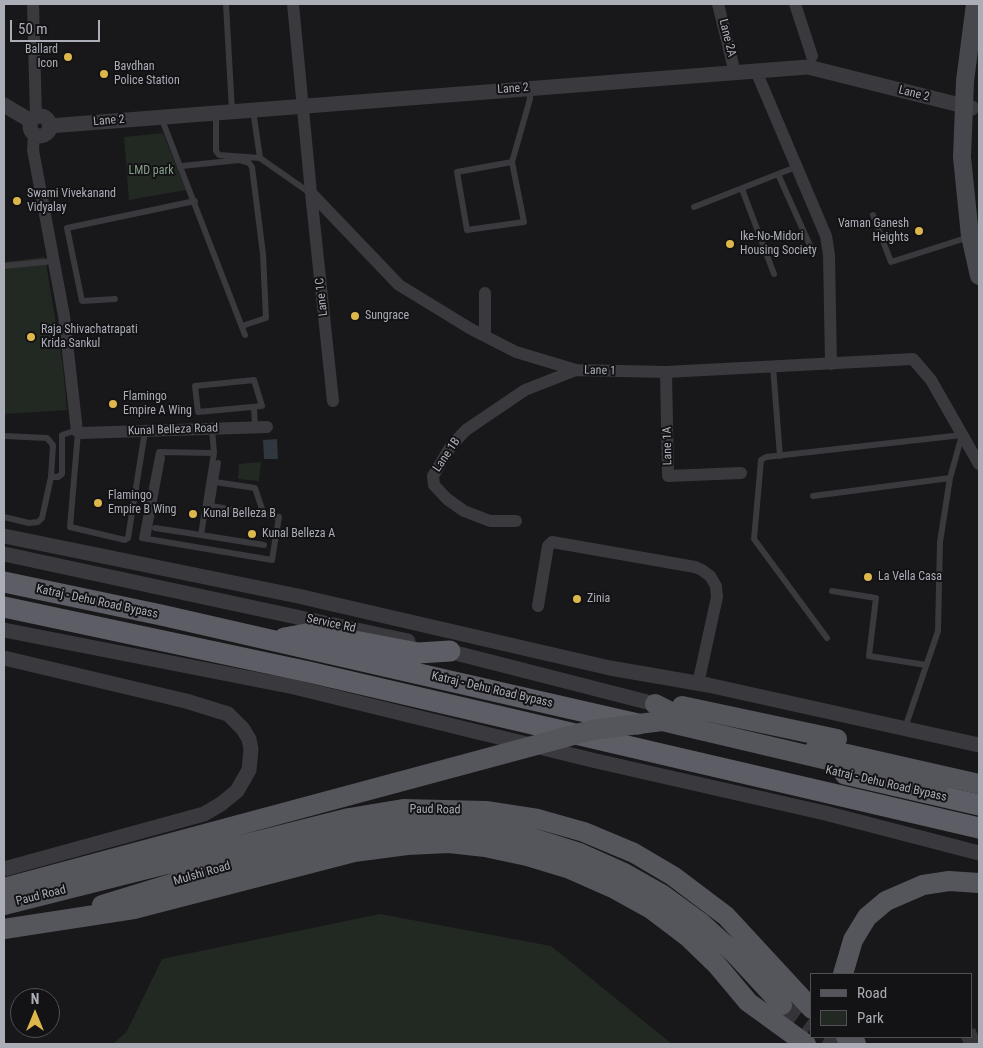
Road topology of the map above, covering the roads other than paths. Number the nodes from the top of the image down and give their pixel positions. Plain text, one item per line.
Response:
1 (33, 4) edge
2 (226, 4) edge
3 (293, 4) edge
4 (718, 4) edge
5 (795, 4) edge
6 (975, 4) edge
7 (979, 41) edge
8 (812, 56) dead end
9 (756, 71) junction
10 (735, 73) junction
11 (530, 88) junction
12 (4, 105) edge
13 (301, 105) junction
14 (967, 107) junction
15 (253, 109) junction
16 (232, 111) junction
17 (216, 112) junction
18 (161, 117) junction
19 (34, 124) junction
20 (260, 158) junction
21 (512, 162) junction
22 (182, 166) junction
23 (796, 167) junction
24 (778, 174) junction
25 (742, 189) junction
26 (311, 193) junction
27 (195, 201) junction
28 (694, 207) dead end
29 (873, 215) dead end
30 (979, 218) edge
31 (970, 236) junction
32 (812, 250) dead end
33 (54, 261) junction
34 (4, 266) edge
35 (774, 274) dead end
36 (979, 276) edge
37 (485, 293) dead end
38 (114, 300) dead end
39 (242, 326) junction
40 (245, 335) dead end
41 (486, 336) junction
42 (831, 364) junction
43 (773, 367) junction
44 (576, 370) junction
45 (666, 372) junction
46 (333, 401) dead end
47 (254, 407) junction
48 (261, 427) joint
49 (212, 429) junction
50 (78, 431) junction
51 (145, 431) junction
52 (962, 435) junction
53 (4, 436) edge
54 (214, 453) junction
55 (780, 456) junction
56 (162, 458) dead end
57 (218, 463) dead end
58 (979, 464) edge
59 (741, 472) dead end
60 (51, 477) junction
61 (950, 478) junction
62 (215, 482) junction
63 (813, 496) dead end
64 (264, 514) junction
65 (4, 517) edge
66 (516, 522) dead end
67 (155, 528) dead end
68 (201, 535) junction
69 (4, 536) edge
70 (147, 539) junction
71 (264, 545) dead end
72 (4, 554) edge
73 (4, 582) edge
74 (832, 591) dead end
75 (538, 606) dead end
76 (4, 607) edge
77 (4, 630) edge
78 (827, 638) dead end
79 (272, 640) junction
80 (450, 651) junction
81 (4, 658) edge
82 (926, 665) junction
83 (698, 684) junction
84 (655, 704) junction
85 (907, 722) dead end
86 (979, 745) edge
87 (979, 771) edge
88 (979, 784) edge
89 (938, 786) joint
90 (979, 796) edge
91 (979, 806) edge
92 (979, 828) edge
93 (979, 853) edge
94 (4, 869) edge
95 (979, 882) edge
96 (4, 888) edge
97 (4, 904) edge
98 (55, 920) junction
99 (4, 928) edge
100 (843, 973) edge
101 (782, 1005) tunnel mouth
102 (810, 1006) edge
103 (806, 1044) edge

1 - 19 street
2 - 16 lane
3 - 13 street
4 - 10 street, Lane 2A
5 - 8 street
6 - 14 main road
7 - 14 main road
9 - 10 street, Lane 2
9 - 14 street, Lane 2
9 - 23 street
10 - 11 street, Lane 2
11 - 13 street, Lane 2
11 - 21 lane
12 - 19 street
13 - 15 street, Lane 2
13 - 26 street
14 - 30 main road
14 - 31 main road
15 - 16 street, Lane 2
15 - 20 lane
16 - 17 street, Lane 2
17 - 18 street, Lane 2
17 - 20 lane
18 - 19 street, Lane 2
18 - 22 lane
19 - 33 street
20 - 26 lane
21 - 21 lane
22 - 27 lane
22 - 39 lane
23 - 24 lane
23 - 42 street
24 - 25 lane
24 - 32 lane
25 - 28 lane
25 - 35 lane
26 - 41 street, Lane 1
26 - 46 street, Lane 1C
27 - 38 lane
27 - 39 lane
29 - 31 lane
31 - 36 main road
33 - 34 lane
33 - 50 street
37 - 41 street
39 - 40 lane
41 - 44 street, Lane 1
42 - 43 street, Lane 1
42 - 52 street, Lane 1
43 - 45 street, Lane 1
43 - 55 lane
44 - 45 street, Lane 1
44 - 66 street, Lane 1B
45 - 59 street, Lane 1A
47 - 47 lane
47 - 48 lane
48 - 49 street, Kunal Belleza Road
49 - 51 street, Kunal Belleza Road
49 - 54 lane
50 - 51 street, Kunal Belleza Road
50 - 51 lane
50 - 60 lane
52 - 55 lane
52 - 58 street, Lane 1
52 - 61 lane
53 - 60 lane
54 - 68 lane
54 - 70 lane
55 - 78 lane
56 - 70 lane
57 - 62 lane
60 - 65 lane
61 - 63 lane
61 - 82 lane
62 - 64 lane
62 - 64 lane
64 - 70 lane
67 - 68 lane
68 - 71 lane
69 - 83 street
72 - 80 street, Service Rd
73 - 79 highway, Katraj - Dehu Road Bypass
74 - 82 lane
75 - 83 street
76 - 92 highway, Katraj - Dehu Road Bypass
77 - 93 street
79 - 80 highway
79 - 91 highway, Katraj - Dehu Road Bypass
80 - 84 street, Service Rd
81 - 94 street
82 - 85 lane
83 - 86 street
84 - 87 main road
84 - 88 main road
89 - 90 highway
89 - 96 main road, bridge
95 - 100 main road
97 - 102 main road, Paud Road
98 - 99 main road, Paud Road
98 - 101 main road, Mulshi Road
98 - 103 main road, Paud Road

